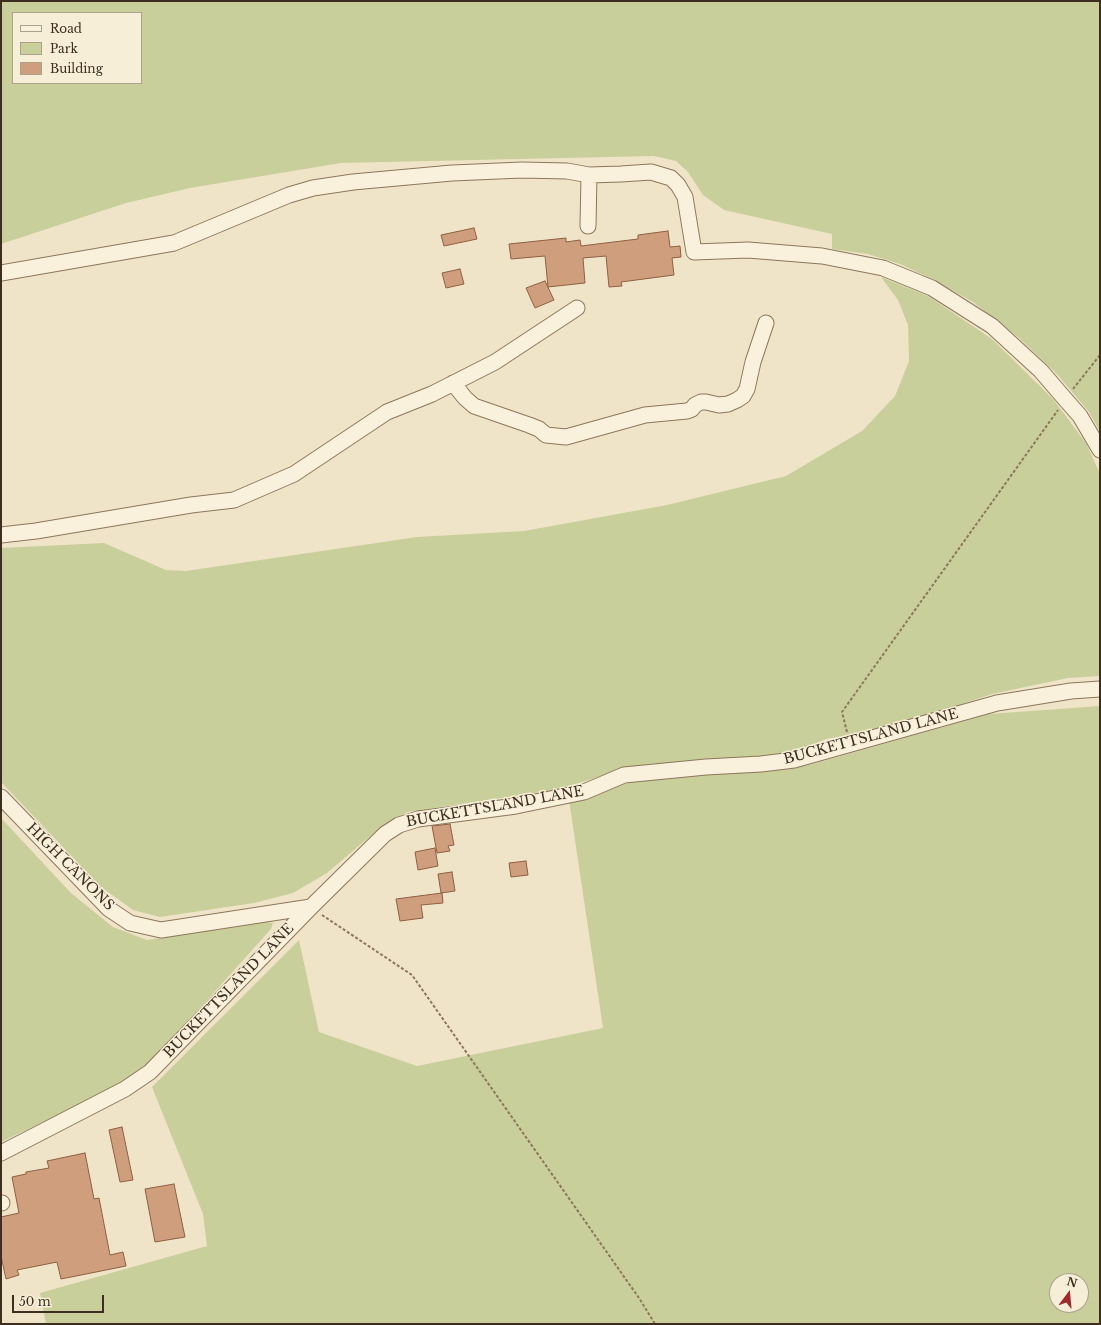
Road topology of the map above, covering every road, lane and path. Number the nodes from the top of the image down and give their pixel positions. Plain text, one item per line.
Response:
1 (589, 175) junction
2 (588, 226) dead end
3 (1, 273) edge
4 (577, 308) dead end
5 (766, 323) dead end
6 (1100, 355) edge
7 (453, 384) junction
8 (1066, 399) junction
9 (1100, 450) edge
10 (1, 535) edge
11 (1100, 689) edge
12 (850, 744) junction
13 (1, 797) edge
14 (311, 907) junction
15 (1, 1153) edge
16 (654, 1324) edge

1 - 2 street
1 - 3 street
1 - 8 street
4 - 7 street
5 - 7 street
6 - 8 path
7 - 10 street
8 - 9 street
8 - 12 path
11 - 12 street, BUCKETTSLAND LANE
12 - 14 street, BUCKETTSLAND LANE
13 - 14 street, HIGH CANONS
14 - 15 street, BUCKETTSLAND LANE
14 - 16 path

